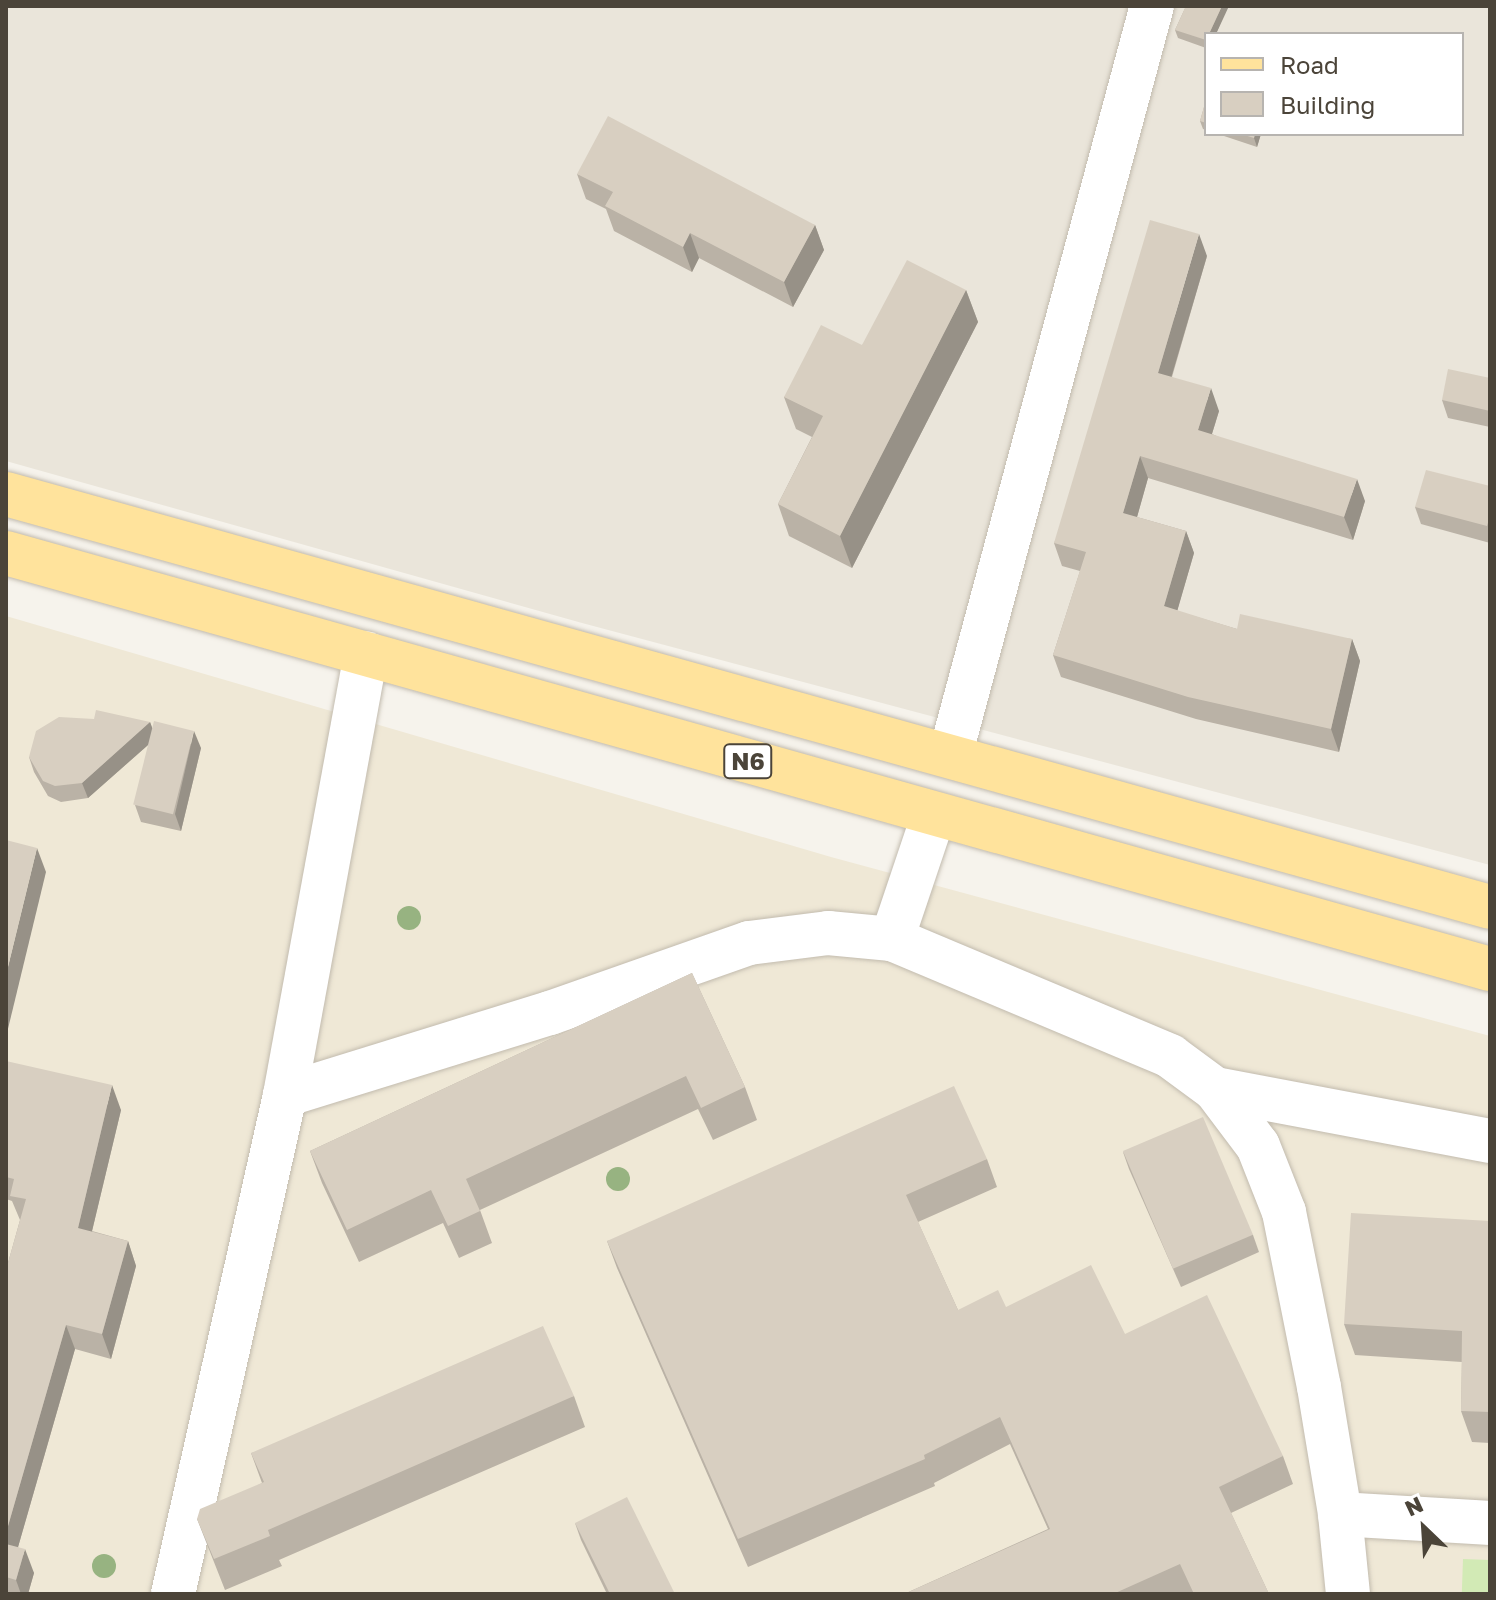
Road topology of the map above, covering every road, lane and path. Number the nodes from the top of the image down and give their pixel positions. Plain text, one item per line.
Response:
1 (1152, 6) edge
2 (6, 494) edge
3 (6, 553) edge
4 (366, 653) junction
5 (950, 756) junction
6 (934, 814) junction
7 (1490, 907) edge
8 (892, 939) junction
9 (1490, 969) edge
10 (1215, 1089) junction
11 (285, 1095) junction
12 (1490, 1141) edge
13 (1340, 1514) junction
14 (1490, 1523) edge
15 (173, 1594) edge
16 (1348, 1594) edge

1 - 5 street
2 - 5 main road, N6
3 - 4 main road, N6
4 - 6 main road, N6
4 - 11 street
5 - 7 main road, N6
6 - 8 street
6 - 9 main road, N6
8 - 10 street
8 - 11 street
10 - 12 street
10 - 13 street
11 - 15 street
13 - 14 street
13 - 16 street

